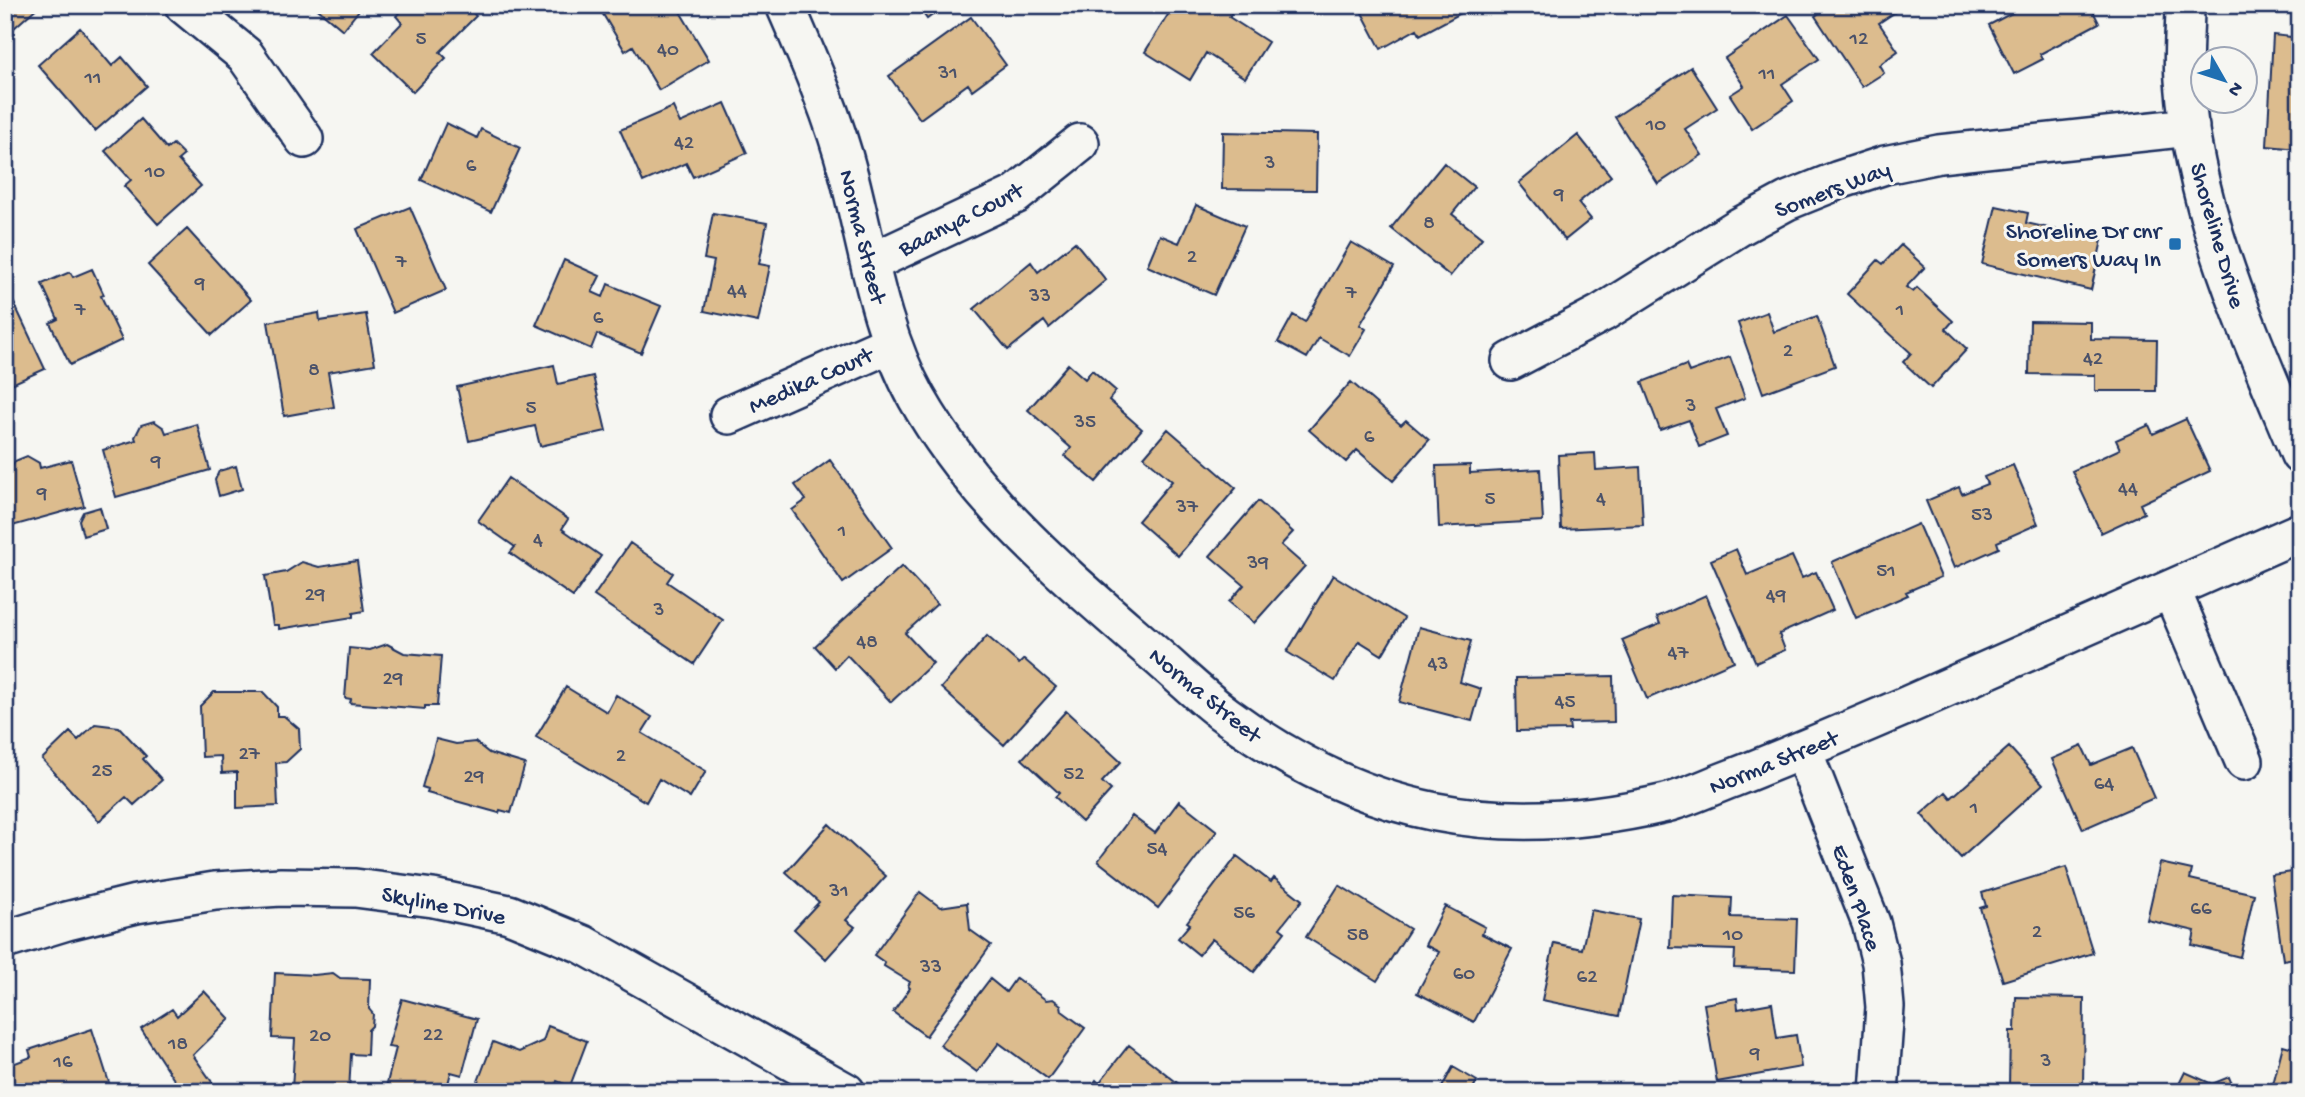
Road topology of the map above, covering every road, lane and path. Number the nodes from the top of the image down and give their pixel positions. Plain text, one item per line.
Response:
1 (184, 5) edge
2 (785, 5) edge
3 (2185, 5) edge
4 (2190, 127) junction
5 (304, 139) dead end
6 (1080, 143) dead end
7 (870, 263) junction
8 (891, 343) junction
9 (1511, 361) dead end
10 (729, 415) dead end
11 (2300, 455) edge
12 (2300, 533) edge
13 (2171, 589) junction
14 (1802, 751) junction
15 (2244, 761) dead end
16 (5, 940) edge
17 (846, 1092) edge
18 (1879, 1092) edge

1 - 5 street
2 - 7 street, Norma Street
3 - 4 street, Shoreline Drive
4 - 9 street, Somers Way
4 - 11 street, Shoreline Drive
6 - 7 street, Baanya Court
7 - 8 street, Norma Street
8 - 10 street, Medika Court
8 - 14 street, Norma Street
12 - 13 street, Norma Street
13 - 14 street, Norma Street
13 - 15 street
14 - 18 street, Eden Place
16 - 17 street, Skyline Drive

